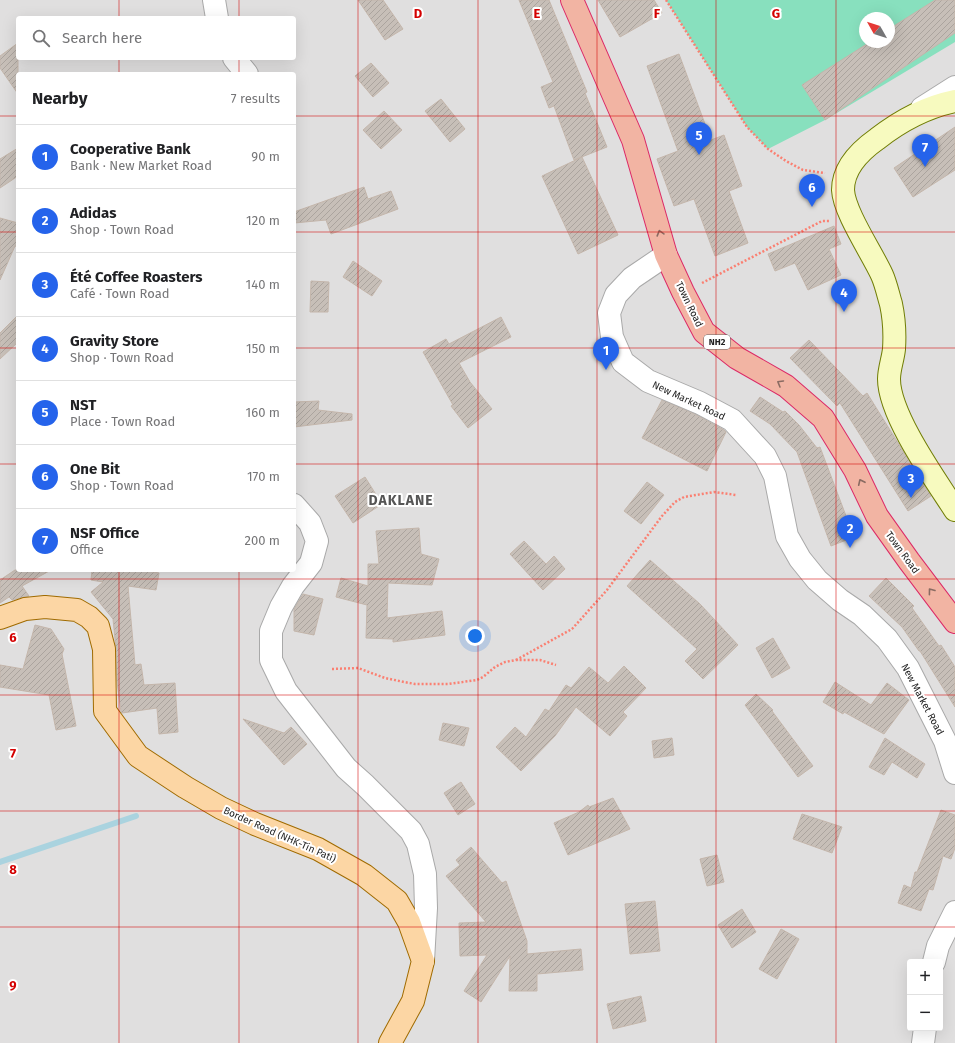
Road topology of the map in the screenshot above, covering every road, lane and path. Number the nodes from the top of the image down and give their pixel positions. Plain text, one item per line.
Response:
1 (214, 0) edge
2 (572, 0) edge
3 (666, 0) edge
4 (217, 16) edge
5 (236, 60) edge
6 (245, 72) edge
7 (955, 87) edge
8 (955, 101) edge
9 (908, 118) junction
10 (846, 176) junction
11 (853, 219) junction
12 (666, 255) junction
13 (683, 292) junction
14 (736, 495) dead end
15 (296, 508) edge
16 (955, 510) edge
17 (0, 618) edge
18 (955, 622) edge
19 (516, 660) junction
20 (556, 665) dead end
21 (332, 669) dead end
22 (955, 773) edge
23 (955, 912) edge
24 (935, 959) edge
25 (423, 961) junction
26 (925, 1031) edge
27 (390, 1043) edge
28 (923, 1043) edge

1 - 4 street
12 -> 2 highway, Town Road / NH2
3 - 10 path
5 - 6 street
7 - 9 street
8 - 9 main road
9 - 10 main road
10 - 11 main road
11 - 13 path
11 - 16 main road
12 - 13 highway, Town Road / NH2
12 - 22 street, New Market Road
18 -> 13 highway, Town Road / NH2
14 - 19 path
15 - 25 street
17 - 25 main road, Border Road (NHK-Tin Pati)
19 - 20 path
19 - 21 path
23 - 24 street
25 - 27 main road
26 - 28 street

